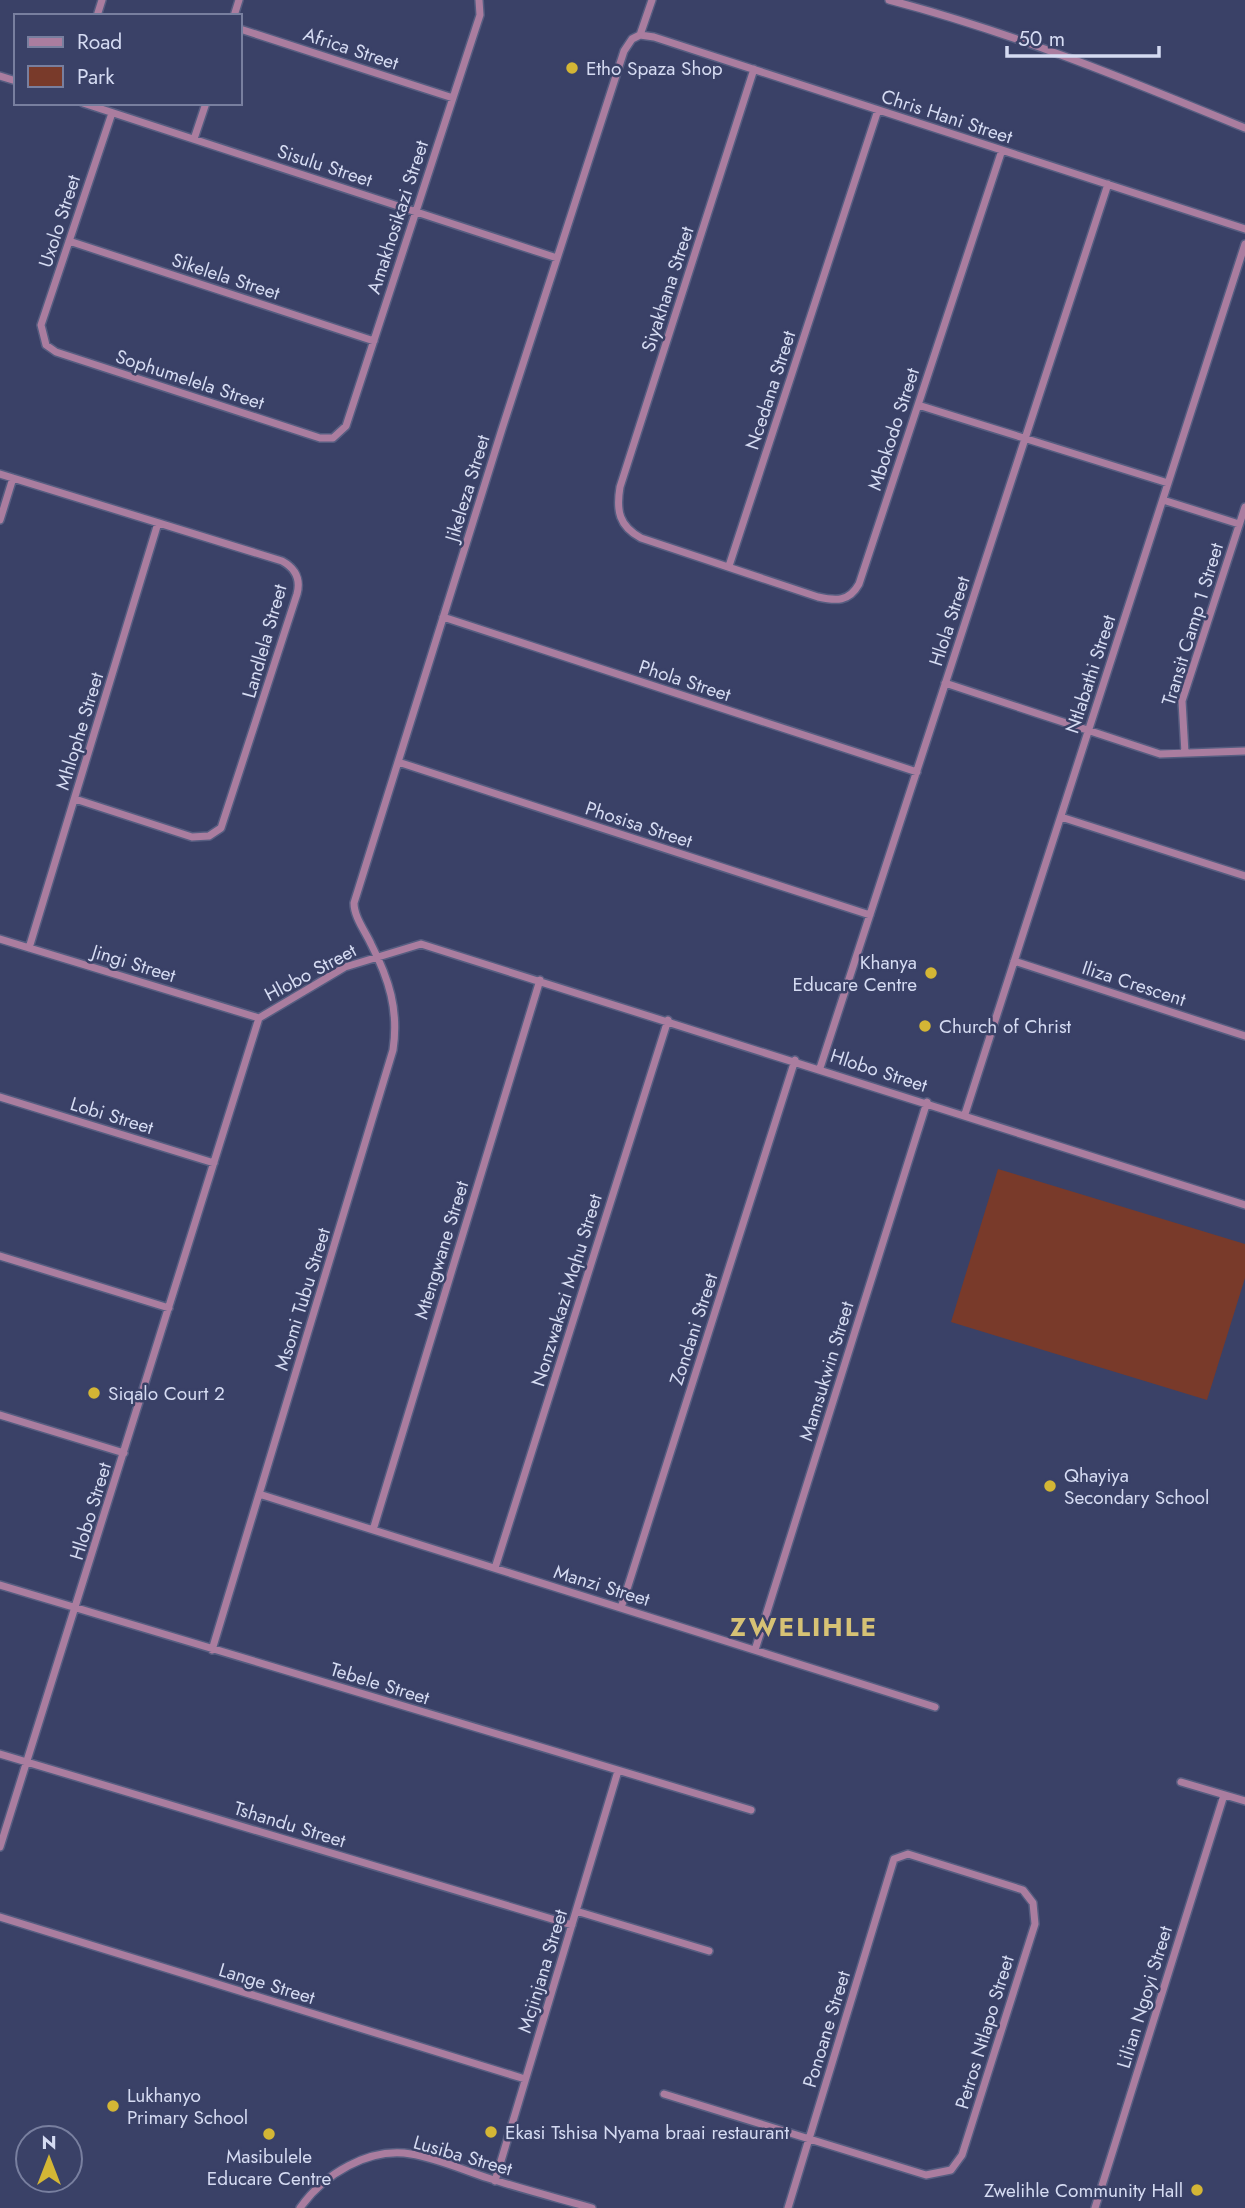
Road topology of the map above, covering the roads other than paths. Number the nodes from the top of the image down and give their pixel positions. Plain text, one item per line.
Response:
1 (480, 0) edge
2 (652, 0) edge
3 (889, 0) edge
4 (242, 30) edge
5 (640, 35) junction
6 (754, 69) junction
7 (453, 98) junction
8 (89, 105) edge
9 (205, 105) edge
10 (878, 110) junction
11 (112, 113) junction
12 (1245, 128) edge
13 (194, 139) junction
14 (1002, 150) junction
15 (1108, 184) junction
16 (415, 212) junction
17 (1245, 229) edge
18 (69, 241) junction
19 (1245, 244) edge
20 (557, 258) junction
21 (43, 340) joint
22 (374, 341) junction
23 (918, 405) junction
24 (333, 438) joint
25 (1025, 438) junction
26 (0, 474) edge
27 (13, 478) junction
28 (1168, 483) junction
29 (1163, 499) junction
30 (1245, 506) edge
31 (0, 520) edge
32 (158, 523) junction
33 (1239, 524) junction
34 (729, 566) junction
35 (443, 617) junction
36 (945, 683) junction
37 (1088, 733) junction
38 (1245, 751) edge
39 (1185, 753) junction
40 (398, 762) junction
41 (917, 772) junction
42 (75, 799) junction
43 (1060, 817) junction
44 (1245, 876) edge
45 (870, 915) junction
46 (0, 939) edge
47 (29, 948) junction
48 (377, 956) junction
49 (1014, 961) junction
50 (540, 980) junction
51 (258, 1018) junction
52 (668, 1020) junction
53 (1245, 1035) edge
54 (794, 1060) junction
55 (820, 1068) junction
56 (0, 1097) edge
57 (927, 1102) junction
58 (965, 1114) junction
59 (214, 1163) junction
60 (1245, 1205) edge
61 (0, 1256) edge
62 (169, 1308) junction
63 (0, 1415) edge
64 (124, 1452) junction
65 (259, 1494) junction
66 (373, 1530) junction
67 (495, 1568) junction
68 (0, 1585) edge
69 (621, 1608) junction
70 (76, 1609) junction
71 (212, 1650) junction
72 (755, 1650) junction
73 (935, 1707) dead end
74 (0, 1754) edge
75 (27, 1762) junction
76 (618, 1771) junction
77 (1181, 1782) dead end
78 (1224, 1795) junction
79 (1245, 1801) edge
80 (751, 1811) dead end
81 (0, 1847) edge
82 (894, 1858) joint
83 (576, 1911) junction
84 (0, 1917) edge
85 (572, 1925) junction
86 (709, 1951) dead end
87 (525, 2079) junction
88 (664, 2094) dead end
89 (809, 2139) junction
90 (495, 2180) junction
91 (300, 2208) edge
92 (592, 2208) edge
93 (788, 2208) edge
94 (1095, 2208) edge

1 - 7 street, Amakhosikazi Street
2 - 5 street, Jikeleza Street
3 - 12 street
4 - 7 street, Africa Street
5 - 6 street, Chris Hani Street
5 - 20 street, Jikeleza Street
6 - 10 street, Chris Hani Street
6 - 34 street, Siyakhana Street
7 - 16 street, Amakhosikazi Street
8 - 11 street, Sisulu Street
9 - 13 street
10 - 14 street, Chris Hani Street
10 - 34 street, Ncedana Street
11 - 13 street, Sisulu Street
11 - 18 street, Uxolo Street
13 - 16 street, Sisulu Street
14 - 15 street, Chris Hani Street
14 - 23 street, Mbokodo Street
15 - 17 street, Chris Hani Street
15 - 25 street, Hlola Street
16 - 20 street, Sisulu Street
16 - 22 street, Amakhosikazi Street
18 - 21 street, Uxolo Street
18 - 22 street, Sikelela Street
19 - 28 street, Ntlabathi Street
20 - 35 street, Jikeleza Street
21 - 24 street, Sophumelela Street
22 - 24 street, Amakhosikazi Street
23 - 25 street
23 - 34 street, Mbokodo Street
25 - 28 street
25 - 36 street, Hlola Street
26 - 27 street, Landlela Street
27 - 31 street
27 - 32 street, Landlela Street
28 - 29 street, Ntlabathi Street
29 - 33 street
29 - 37 street, Ntlabathi Street
30 - 33 street, Transit Camp 1 Street
32 - 42 street, Mhlophe Street
32 - 42 street, Landlela Street
33 - 39 street, Transit Camp 1 Street
35 - 40 street, Jikeleza Street
35 - 41 street, Phola Street
36 - 37 street
36 - 41 street, Hlola Street
37 - 39 street
37 - 43 street, Ntlabathi Street
38 - 39 street
40 - 45 street, Phosisa Street
40 - 48 street, Jikeleza Street
41 - 45 street, Hlola Street
42 - 47 street, Mhlophe Street
43 - 44 street
43 - 49 street, Ntlabathi Street
45 - 55 street, Hlola Street
46 - 47 street, Jingi Street
47 - 51 street, Jingi Street
48 - 50 street, Hlobo Street
48 - 51 street, Hlobo Street
48 - 65 street, Msomi Tubu Street
49 - 53 street, Iliza Crescent
49 - 58 street, Ntlabathi Street
50 - 52 street, Hlobo Street
50 - 66 street, Mtengwane Street
51 - 59 street, Hlobo Street
52 - 54 street, Hlobo Street
52 - 67 street, Nonzwakazi Mqhu Street
54 - 55 street, Hlobo Street
54 - 69 street, Zondani Street
55 - 57 street, Hlobo Street
56 - 59 street, Lobi Street
57 - 58 street, Hlobo Street
57 - 72 street, Mamsukwin Street
58 - 60 street, Hlobo Street
59 - 62 street, Hlobo Street
61 - 62 street
62 - 64 street, Hlobo Street
63 - 64 street
64 - 70 street, Hlobo Street
65 - 66 street, Manzi Street
65 - 71 street, Msomi Tubu Street
66 - 67 street, Manzi Street
67 - 69 street, Manzi Street
68 - 70 street, Tebele Street
69 - 72 street, Manzi Street
70 - 71 street, Tebele Street
70 - 75 street, Hlobo Street
71 - 76 street, Tebele Street
72 - 73 street, Manzi Street
74 - 75 street, Tshandu Street
75 - 81 street, Hlobo Street
75 - 85 street, Tshandu Street
76 - 80 street, Tebele Street
76 - 83 street, Mcjinjana Street
77 - 78 street
78 - 79 street
78 - 94 street, Lilian Ngoyi Street
82 - 89 street, Ponoane Street
82 - 89 street, Petros Ntlapo Street
83 - 85 street, Mcjinjana Street
83 - 86 street
84 - 87 street, Lange Street
85 - 87 street, Mcjinjana Street
87 - 90 street, Mcjinjana Street
88 - 89 street, Petros Ntlapo Street
89 - 93 street, Ponoane Street
90 - 91 street, Lusiba Street
90 - 92 street, Lusiba Street

